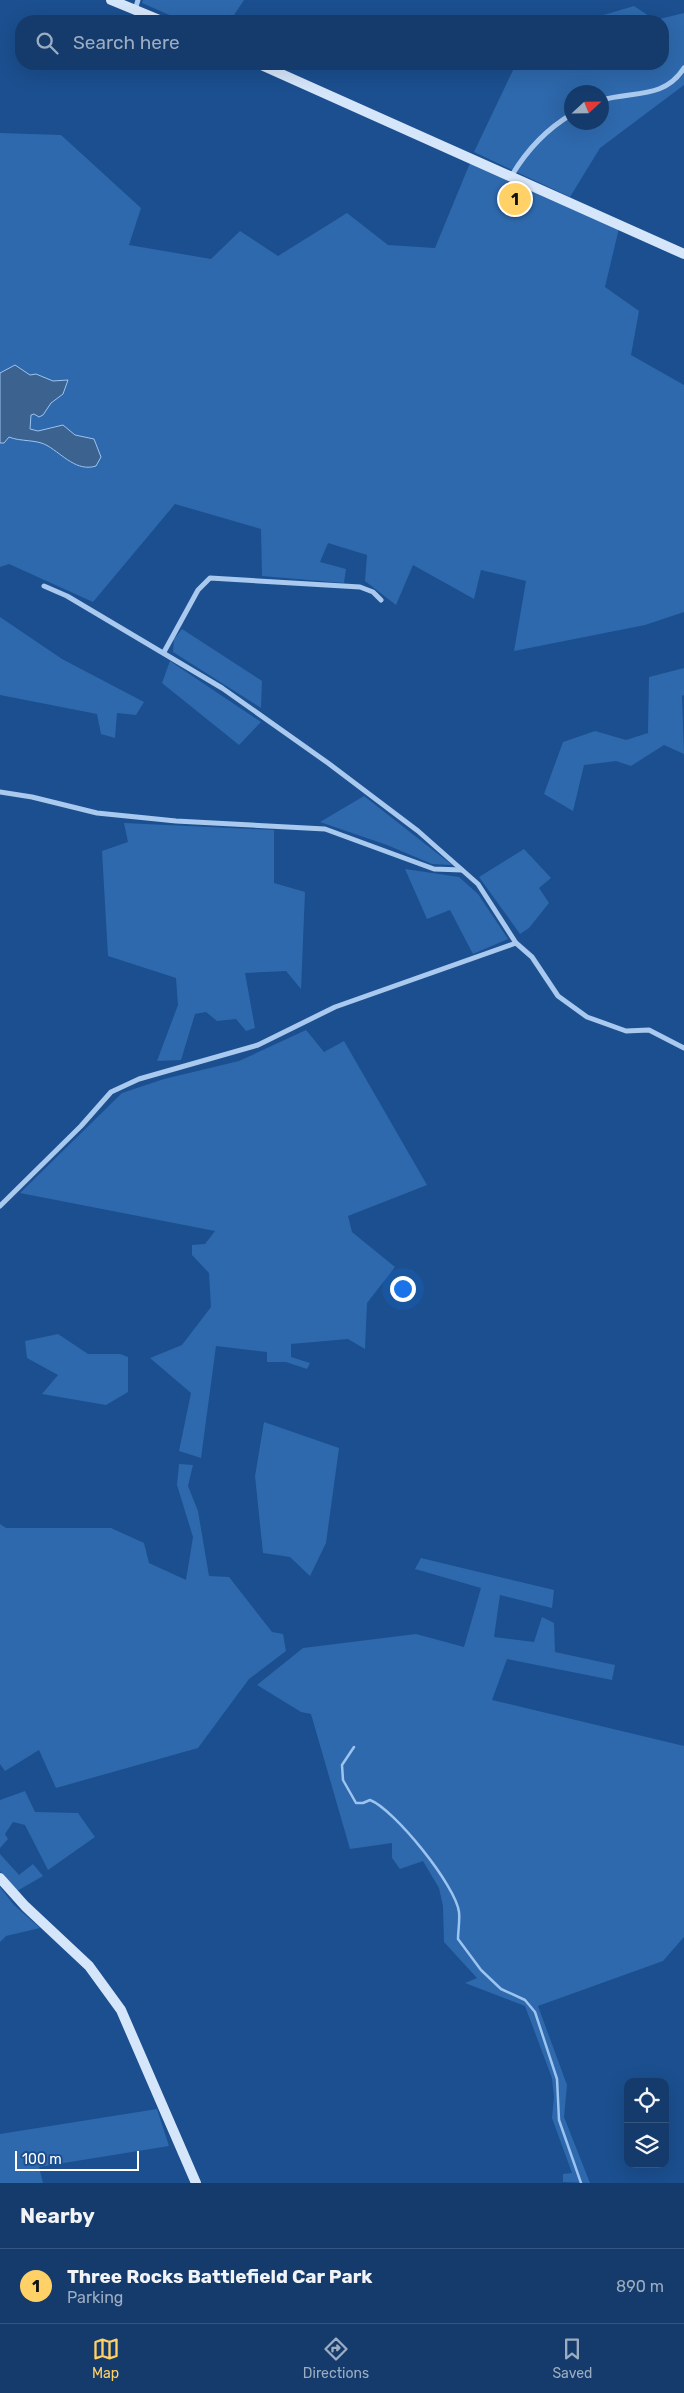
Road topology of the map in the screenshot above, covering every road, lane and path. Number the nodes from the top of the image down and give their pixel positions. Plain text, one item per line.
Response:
1 (112, 0) edge
2 (136, 5) edge
3 (152, 15) edge
4 (684, 68) edge
5 (273, 70) edge
6 (609, 98) edge
7 (564, 119) edge
8 (512, 175) junction
9 (684, 254) edge
10 (44, 586) dead end
11 (381, 600) dead end
12 (164, 652) junction
13 (0, 792) edge
14 (463, 870) junction
15 (516, 942) junction
16 (684, 1048) edge
17 (0, 1206) edge
18 (0, 1878) edge
19 (196, 2183) edge

1 - 2 street
2 - 3 street
4 - 6 street
5 - 8 street
7 - 8 street
8 - 9 street
10 - 12 street
11 - 12 street
12 - 14 street
13 - 14 street
14 - 15 street
15 - 16 street
15 - 17 street
18 - 19 street

